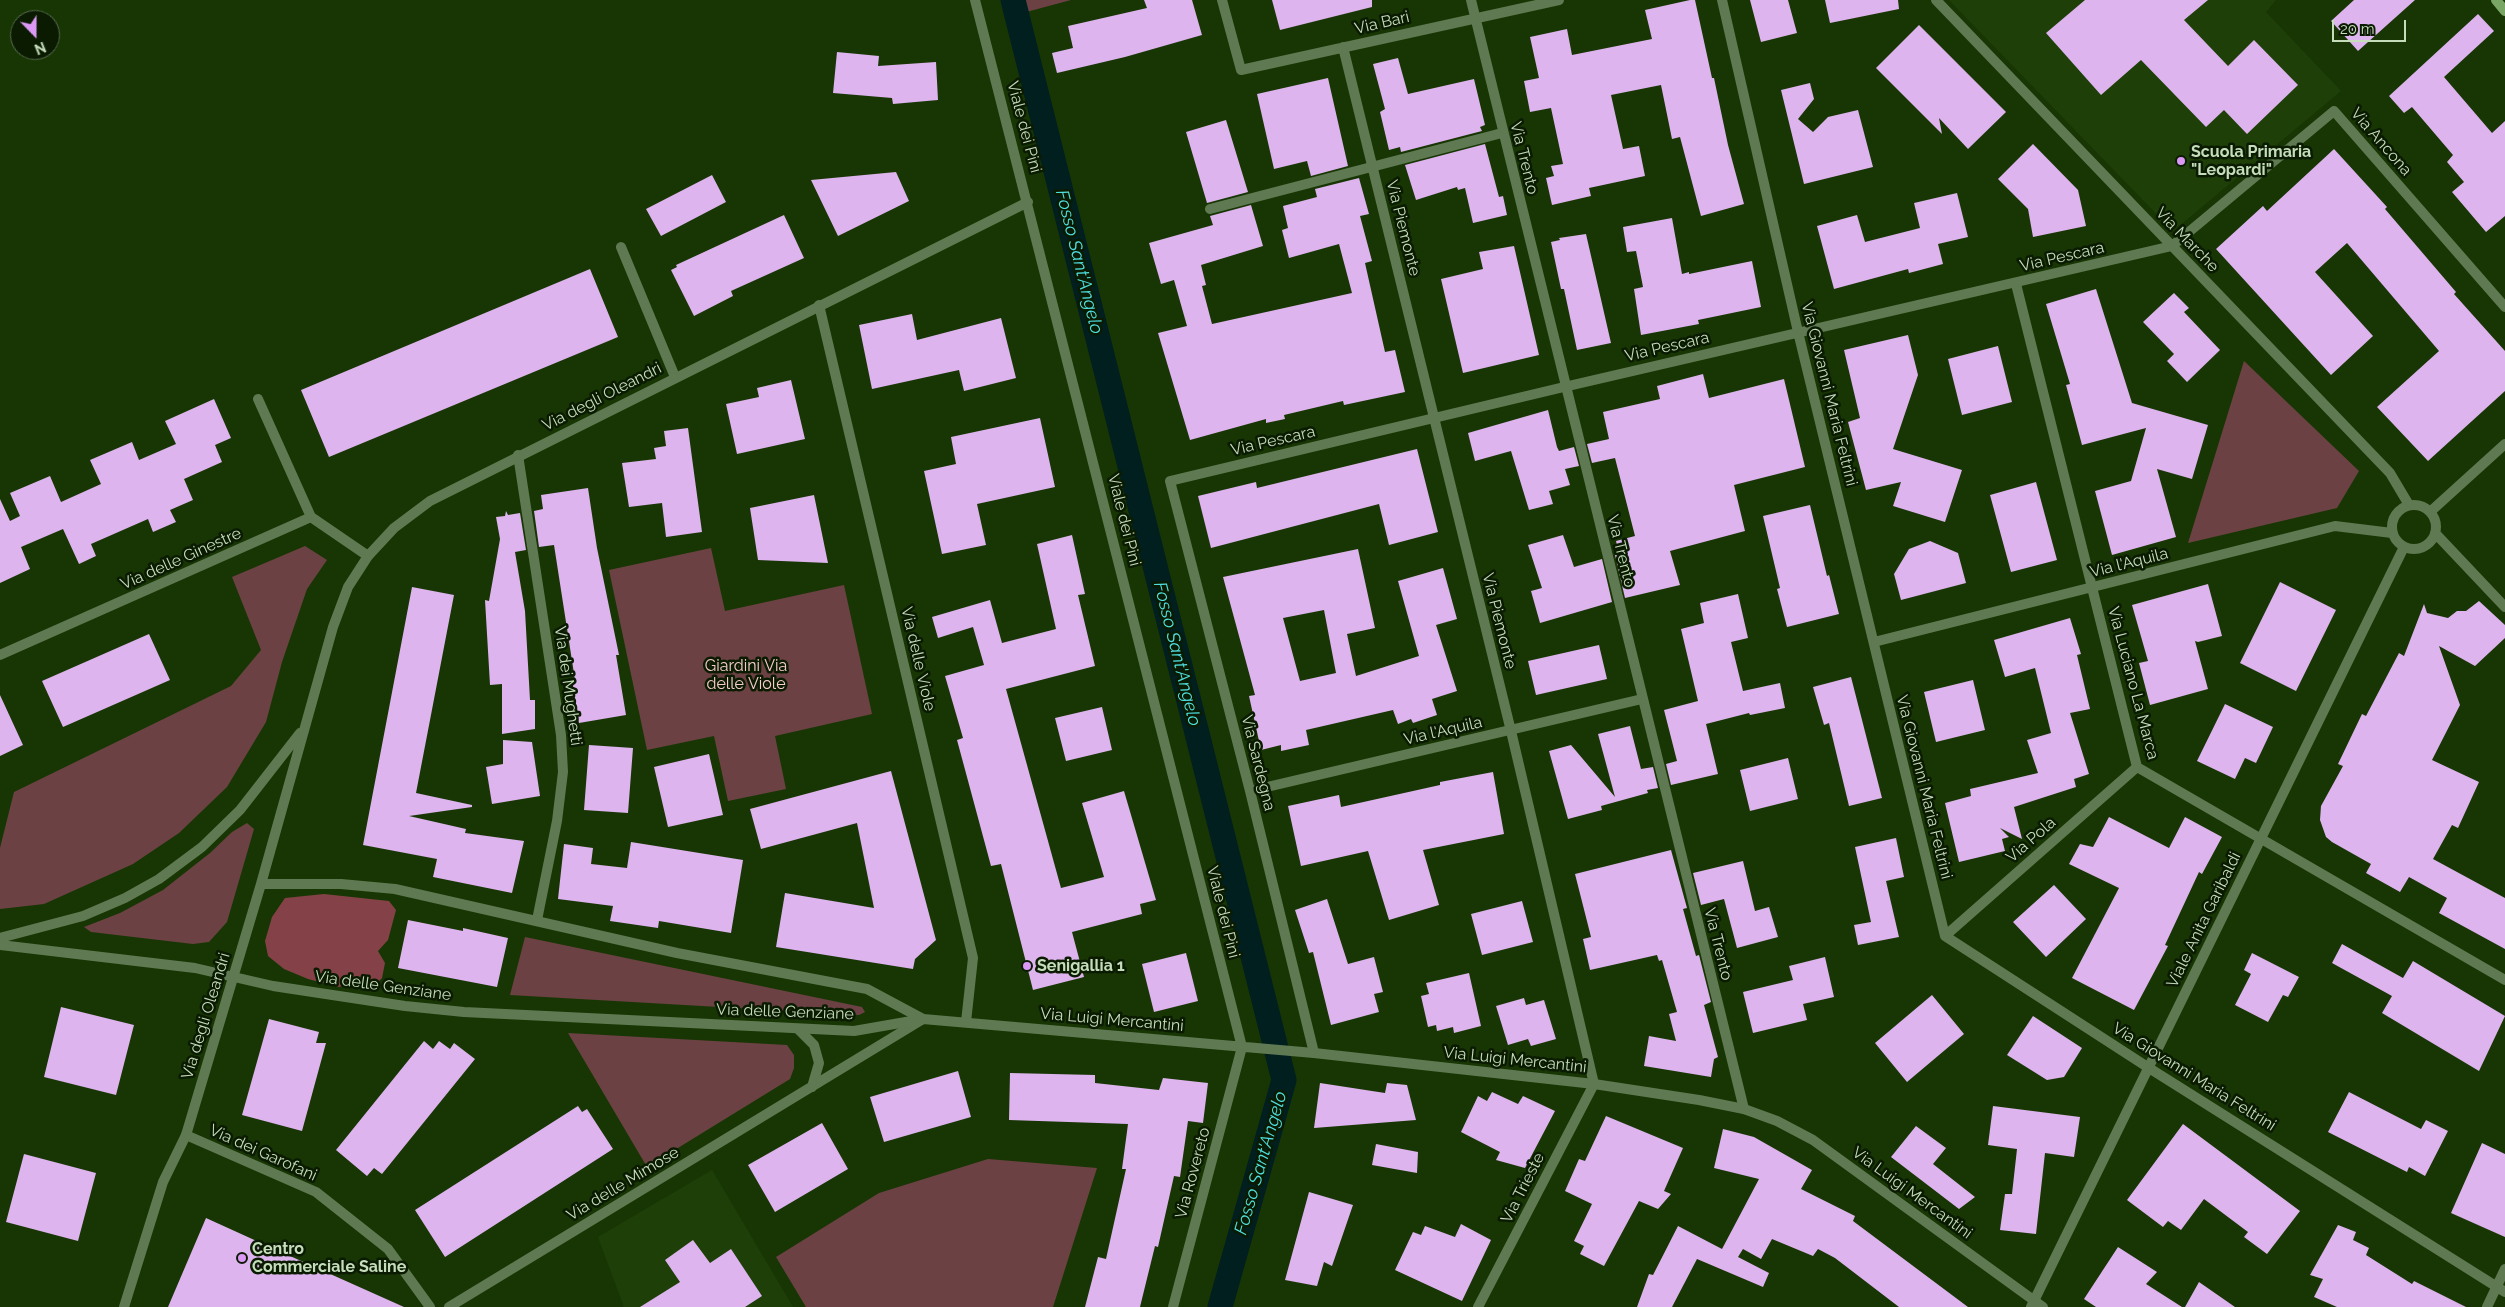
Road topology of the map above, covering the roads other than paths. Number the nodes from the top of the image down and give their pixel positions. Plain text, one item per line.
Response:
1 (975, 0) edge
2 (1222, 0) edge
3 (1471, 0) edge
4 (1558, 0) edge
5 (1722, 0) edge
6 (1936, 0) edge
7 (2496, 0) edge
8 (2505, 11) edge
9 (1475, 18) junction
10 (1343, 47) junction
11 (1502, 132) junction
12 (1373, 166) junction
13 (1028, 202) junction
14 (1210, 209) dead end
15 (2172, 246) junction
16 (621, 247) dead end
17 (2016, 284) junction
18 (819, 305) junction
19 (2505, 307) edge
20 (1798, 332) junction
21 (675, 378) junction
22 (1564, 387) junction
23 (258, 399) dead end
24 (1434, 418) junction
25 (2505, 444) edge
26 (518, 456) junction
27 (1170, 481) joint
28 (2409, 505) junction
29 (2430, 512) junction
30 (311, 518) junction
31 (2392, 532) junction
32 (2435, 533) junction
33 (2404, 547) junction
34 (368, 556) junction
35 (2092, 587) junction
36 (2505, 607) edge
37 (1874, 642) junction
38 (0, 655) edge
39 (1642, 699) junction
40 (303, 728) junction
41 (1511, 731) junction
42 (2137, 767) junction
43 (1250, 791) junction
44 (2261, 838) junction
45 (261, 884) junction
46 (537, 920) junction
47 (1945, 936) junction
48 (0, 938) edge
49 (0, 945) edge
50 (234, 977) junction
51 (2505, 980) edge
52 (924, 1019) junction
53 (966, 1022) junction
54 (798, 1029) junction
55 (1242, 1047) junction
56 (1314, 1053) junction
57 (2150, 1068) junction
58 (1594, 1084) junction
59 (812, 1087) junction
60 (1744, 1109) junction
61 (186, 1135) junction
62 (2505, 1269) edge
63 (2501, 1289) edge
64 (2036, 1305) edge
65 (124, 1307) edge
66 (430, 1307) edge
67 (449, 1307) edge
68 (1172, 1307) edge
69 (1478, 1307) edge
70 (2487, 1307) edge

1 - 13 street, Viale dei Pini
2 - 10 street, Via Bari
3 - 9 street, Via Trento
4 - 9 street, Via Bari
5 - 20 street, Via Giovanni Maria Feltrini
6 - 15 street, Via Marche
7 - 8 main road
9 - 10 street, Via Bari
9 - 11 street, Via Trento
10 - 12 street, Via Piemonte
11 - 12 street
11 - 22 street, Via Trento
12 - 14 street, Via Piemonte
12 - 24 street, Via Piemonte
13 - 18 street, Via degli Oleandri
13 - 55 street, Viale dei Pini
15 - 17 street, Via Pescara
15 - 19 street, Via Ancona
15 - 28 street, Via Marche
16 - 21 street
17 - 20 street, Via Pescara
17 - 35 street, Via Luciano La Marca
18 - 21 street, Via degli Oleandri
18 - 53 street, Via delle Viole
20 - 22 street, Via Pescara
20 - 37 street, Via Giovanni Maria Feltrini
21 - 26 street, Via degli Oleandri
22 - 24 street, Via Pescara
22 - 39 street, Via Trento
23 - 30 street
24 - 27 street, Via Pescara
24 - 41 street, Via Piemonte
25 - 29 street
26 - 34 street, Via degli Oleandri
26 - 46 street, Via dei Mughetti
27 - 43 street, Via Sardegna
28 - 29 street
28 - 31 street
29 - 32 street
30 - 34 street
30 - 38 street, Via delle Ginestre
31 - 33 street
31 - 35 street, Via l'Aquila
32 - 33 street
32 - 36 street
33 - 44 street, Viale Anita Garibaldi
34 - 40 street, Via degli Oleandri
35 - 37 street, Via l'Aquila
35 - 42 street, Via Luciano La Marca
37 - 47 street, Via Giovanni Maria Feltrini
39 - 41 street, Via l'Aquila
39 - 60 street, Via Trento
40 - 45 street, Via degli Oleandri
40 - 48 street, Via degli Oleandri
41 - 43 street, Via l'Aquila
41 - 58 street, Via Piemonte
42 - 44 street, Via Luciano La Marca
42 - 47 street, Via Pola
43 - 56 street, Via Sardegna
44 - 51 street, Via Luciano La Marca
44 - 57 street, Viale Anita Garibaldi
45 - 46 street, Via delle Genziane
45 - 50 street, Via degli Oleandri
46 - 52 street, Via delle Genziane
47 - 57 street, Via Giovanni Maria Feltrini
49 - 50 street, Via delle Genziane
50 - 54 street, Via delle Genziane
50 - 61 street, Via degli Oleandri
52 - 53 street, Via Luigi Mercantini
52 - 54 street, Via delle Genziane
52 - 59 street, Via delle Mimose
53 - 55 street, Via Luigi Mercantini
54 - 59 street
55 - 56 street, Via Luigi Mercantini
55 - 68 street, Via Rovereto
56 - 58 street, Via Luigi Mercantini
57 - 63 street, Via Giovanni Maria Feltrini
57 - 64 street, Viale Anita Garibaldi
58 - 60 street, Via Luigi Mercantini
58 - 69 street, Via Trieste
59 - 67 street, Via delle Mimose
60 - 64 street, Via Luigi Mercantini
61 - 65 street, Via degli Oleandri
61 - 66 street, Via dei Garofani
62 - 63 street
63 - 70 street

